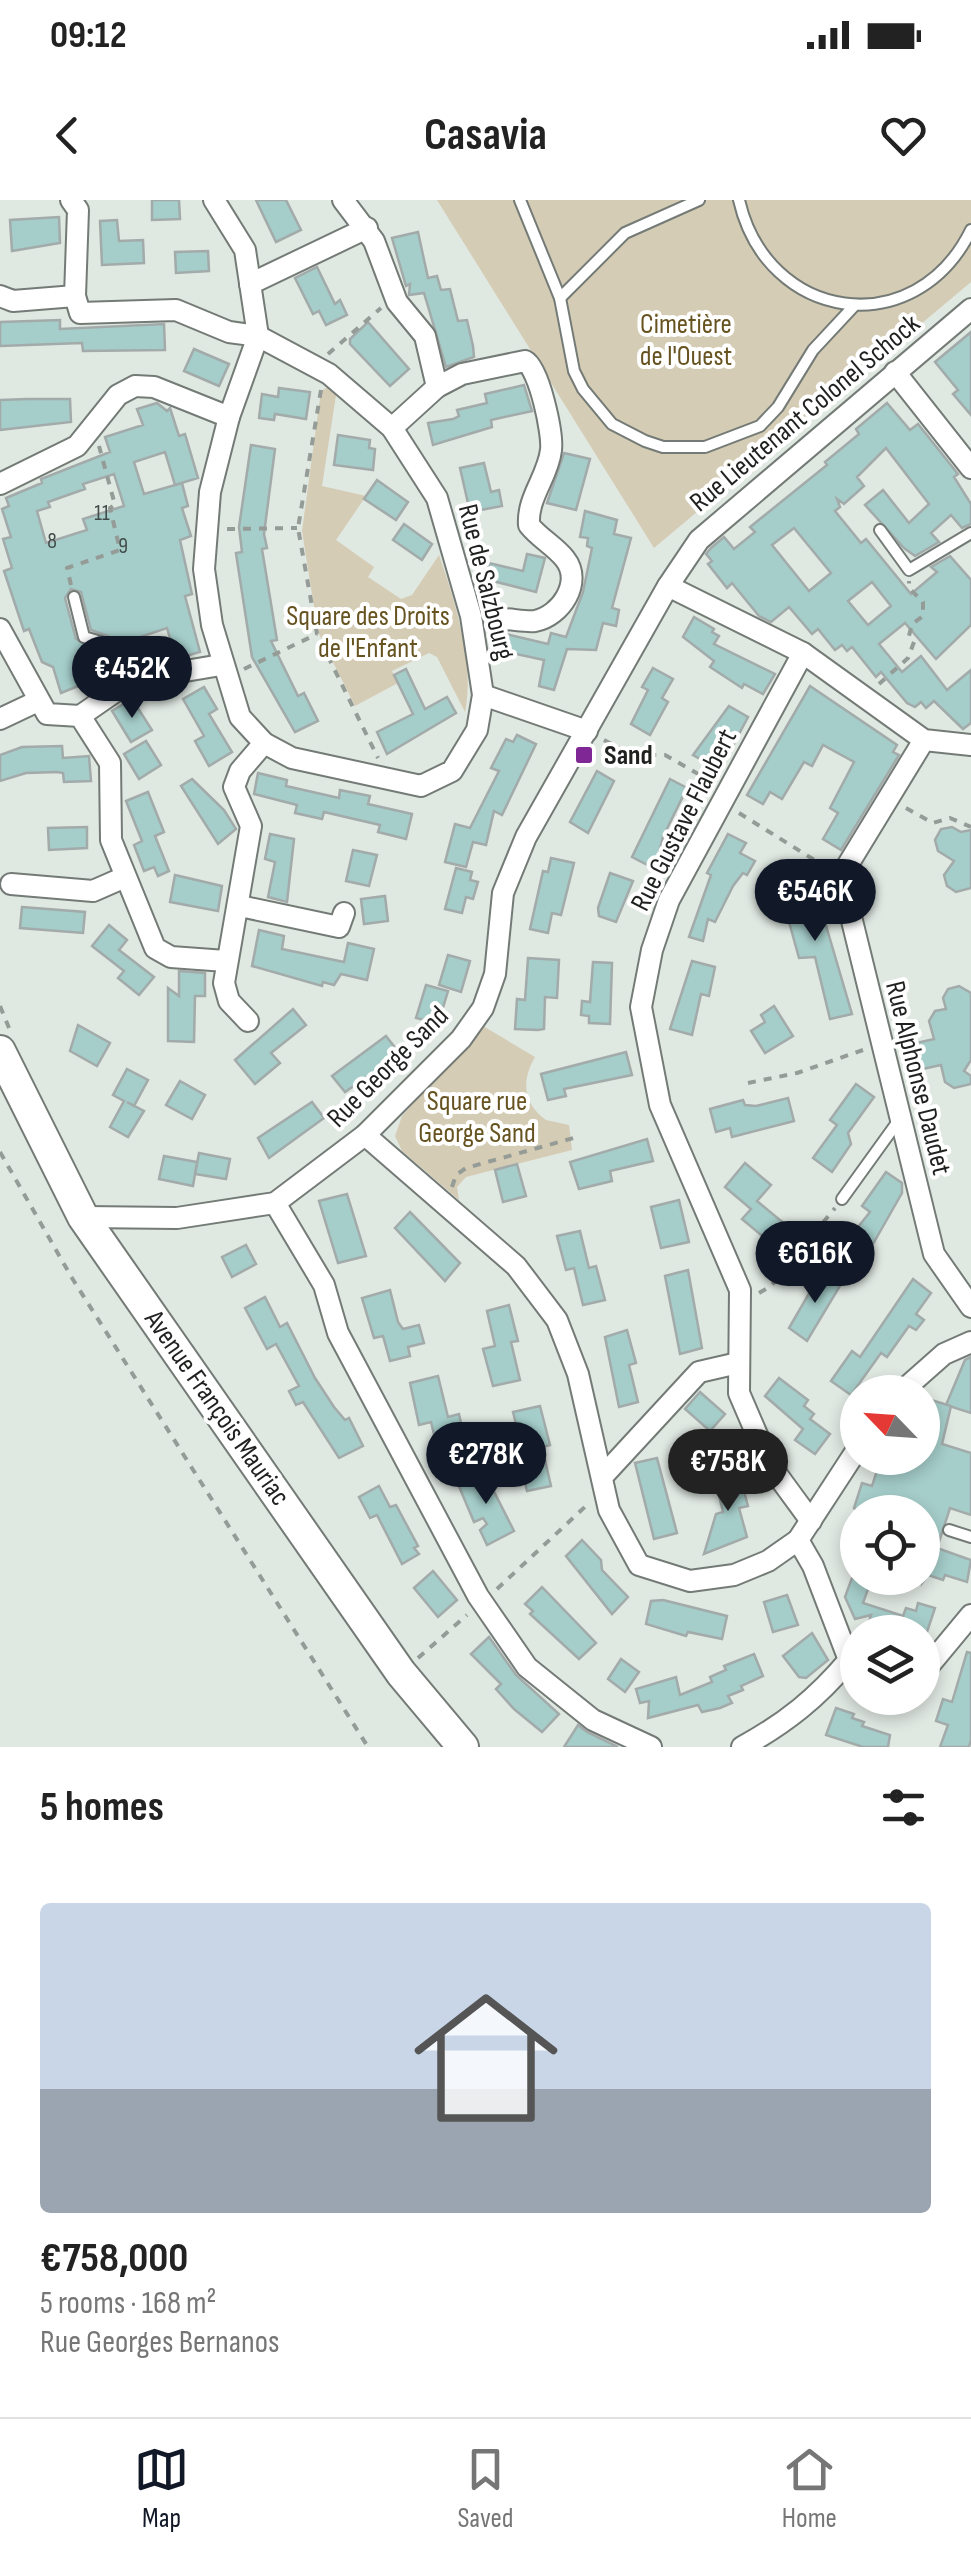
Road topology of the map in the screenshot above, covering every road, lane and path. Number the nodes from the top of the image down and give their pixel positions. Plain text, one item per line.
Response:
1 (70, 200) edge
2 (214, 200) edge
3 (343, 200) edge
4 (520, 200) edge
5 (699, 200) edge
6 (739, 200) edge
7 (366, 228) junction
8 (971, 230) edge
9 (250, 284) junction
10 (0, 296) edge
11 (75, 296) junction
12 (395, 297) junction
13 (560, 298) junction
14 (854, 306) junction
15 (971, 309) edge
16 (258, 336) junction
17 (314, 366) junction
18 (895, 372) junction
19 (437, 387) junction
20 (229, 417) junction
21 (92, 428) junction
22 (392, 428) junction
23 (971, 468) edge
24 (0, 484) edge
25 (298, 528) junction
26 (207, 530) junction
27 (880, 530) dead end
28 (971, 533) edge
29 (67, 568) dead end
30 (909, 570) junction
31 (668, 586) junction
32 (74, 597) dead end
33 (487, 618) junction
34 (0, 629) edge
35 (316, 634) junction
36 (803, 654) junction
37 (224, 672) junction
38 (117, 690) junction
39 (484, 694) junction
40 (864, 698) junction
41 (38, 700) junction
42 (80, 716) junction
43 (0, 719) edge
44 (586, 731) junction
45 (924, 740) junction
46 (264, 743) junction
47 (971, 746) edge
48 (384, 782) junction
49 (724, 796) junction
50 (889, 798) junction
51 (971, 827) edge
52 (841, 876) junction
53 (125, 877) junction
54 (11, 884) dead end
55 (240, 906) junction
56 (344, 913) dead end
57 (226, 961) junction
58 (248, 1021) dead end
59 (882, 1044) junction
60 (0, 1050) edge
61 (748, 1083) dead end
62 (899, 1120) junction
63 (364, 1134) junction
64 (577, 1137) dead end
65 (0, 1152) edge
66 (453, 1186) dead end
67 (842, 1200) joint
68 (275, 1203) junction
69 (93, 1217) junction
70 (741, 1302) junction
71 (971, 1307) edge
72 (971, 1342) edge
73 (738, 1363) junction
74 (921, 1375) edge
75 (841, 1475) edge
76 (602, 1477) junction
77 (811, 1521) junction
78 (950, 1530) dead end
79 (971, 1537) edge
80 (798, 1540) junction
81 (482, 1601) junction
82 (971, 1614) edge
83 (840, 1631) edge
84 (940, 1652) edge
85 (402, 1673) junction
86 (840, 1675) edge
87 (368, 1747) edge
88 (463, 1747) edge
89 (651, 1747) edge
90 (742, 1747) edge

1 - 11 street
2 - 9 street
3 - 7 street
4 - 13 lane
5 - 13 lane
6 - 14 lane
7 - 9 street
7 - 12 street
8 - 14 lane
9 - 16 street
10 - 11 street
11 - 16 street, Rue de Salzbourg
12 - 17 path
12 - 19 street
13 - 14 lane
15 - 18 street, Rue Lieutenant Colonel Schock
16 - 17 street, Rue de Salzbourg
16 - 20 street
17 - 22 street, Rue de Salzbourg
17 - 25 path
18 - 23 street
18 - 31 street, Rue Lieutenant Colonel Schock
19 - 22 street
19 - 33 street
20 - 21 street
20 - 26 street
21 - 24 street
21 - 29 path
22 - 33 street, Rue de Salzbourg
25 - 26 path
25 - 35 path
26 - 37 street
27 - 30 lane
28 - 30 lane
30 - 40 path
31 - 36 street
31 - 44 street, Rue Lieutenant Colonel Schock
32 - 38 lane
33 - 39 street, Rue de Salzbourg
34 - 41 street
35 - 37 path
35 - 48 path
36 - 40 street
36 - 49 street, Rue Gustave Flaubert
37 - 38 street
37 - 46 street
38 - 42 street
39 - 44 street
39 - 48 street, Rue de Salzbourg
40 - 45 street
41 - 42 street
41 - 43 street
42 - 53 street
44 - 49 path
44 - 63 street, Rue George Sand
45 - 47 street
45 - 50 street
46 - 48 street, Rue de Salzbourg
46 - 55 street
49 - 52 path
49 - 70 street, Rue Gustave Flaubert
50 - 51 path
50 - 52 street
52 - 59 street, Rue Alphonse Daudet
53 - 54 street
53 - 57 street
55 - 56 street
55 - 57 street
57 - 58 street
59 - 61 path
59 - 62 street, Rue Alphonse Daudet
60 - 69 street, Avenue François Mauriac
62 - 67 lane
62 - 71 street, Rue Alphonse Daudet
63 - 68 street, Rue George Sand
63 - 76 street
64 - 66 path
65 - 87 path
67 - 70 path
68 - 69 street, Rue George Sand
68 - 81 street
69 - 85 street, Avenue François Mauriac
70 - 73 street, Rue Gustave Flaubert
72 - 74 street
73 - 76 street
73 - 77 street, Rue Gustave Flaubert
75 - 77 street
76 - 80 street
76 - 81 path
77 - 80 street
78 - 79 lane
80 - 83 street
81 - 85 path
81 - 89 street
82 - 84 street
85 - 88 street, Avenue François Mauriac
86 - 90 street

